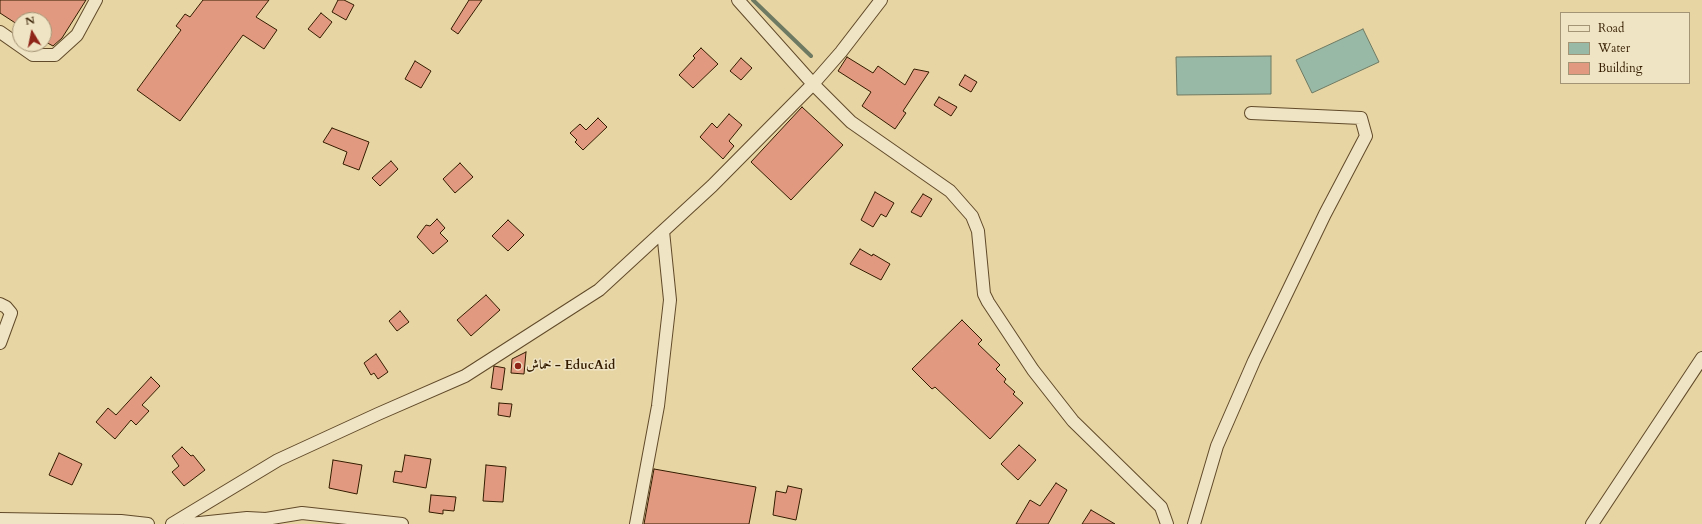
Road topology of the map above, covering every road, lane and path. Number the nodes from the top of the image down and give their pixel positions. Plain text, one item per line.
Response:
1 (96, 0) edge
2 (738, 0) edge
3 (881, 0) edge
4 (0, 32) edge
5 (813, 84) junction
6 (1251, 113) dead end
7 (663, 231) junction
8 (0, 304) edge
9 (0, 344) edge
10 (1702, 358) edge
11 (0, 519) edge
12 (266, 521) edge
13 (148, 524) edge
14 (172, 524) edge
15 (190, 524) edge
16 (402, 524) edge
17 (636, 524) edge
18 (1167, 524) edge
19 (1194, 524) edge
20 (1592, 524) edge

1 - 4 street
2 - 5 street
3 - 5 street
5 - 7 street
5 - 18 street
6 - 19 street
7 - 14 street
7 - 17 street
8 - 9 street
10 - 20 street
11 - 13 street
12 - 15 street
12 - 16 street

